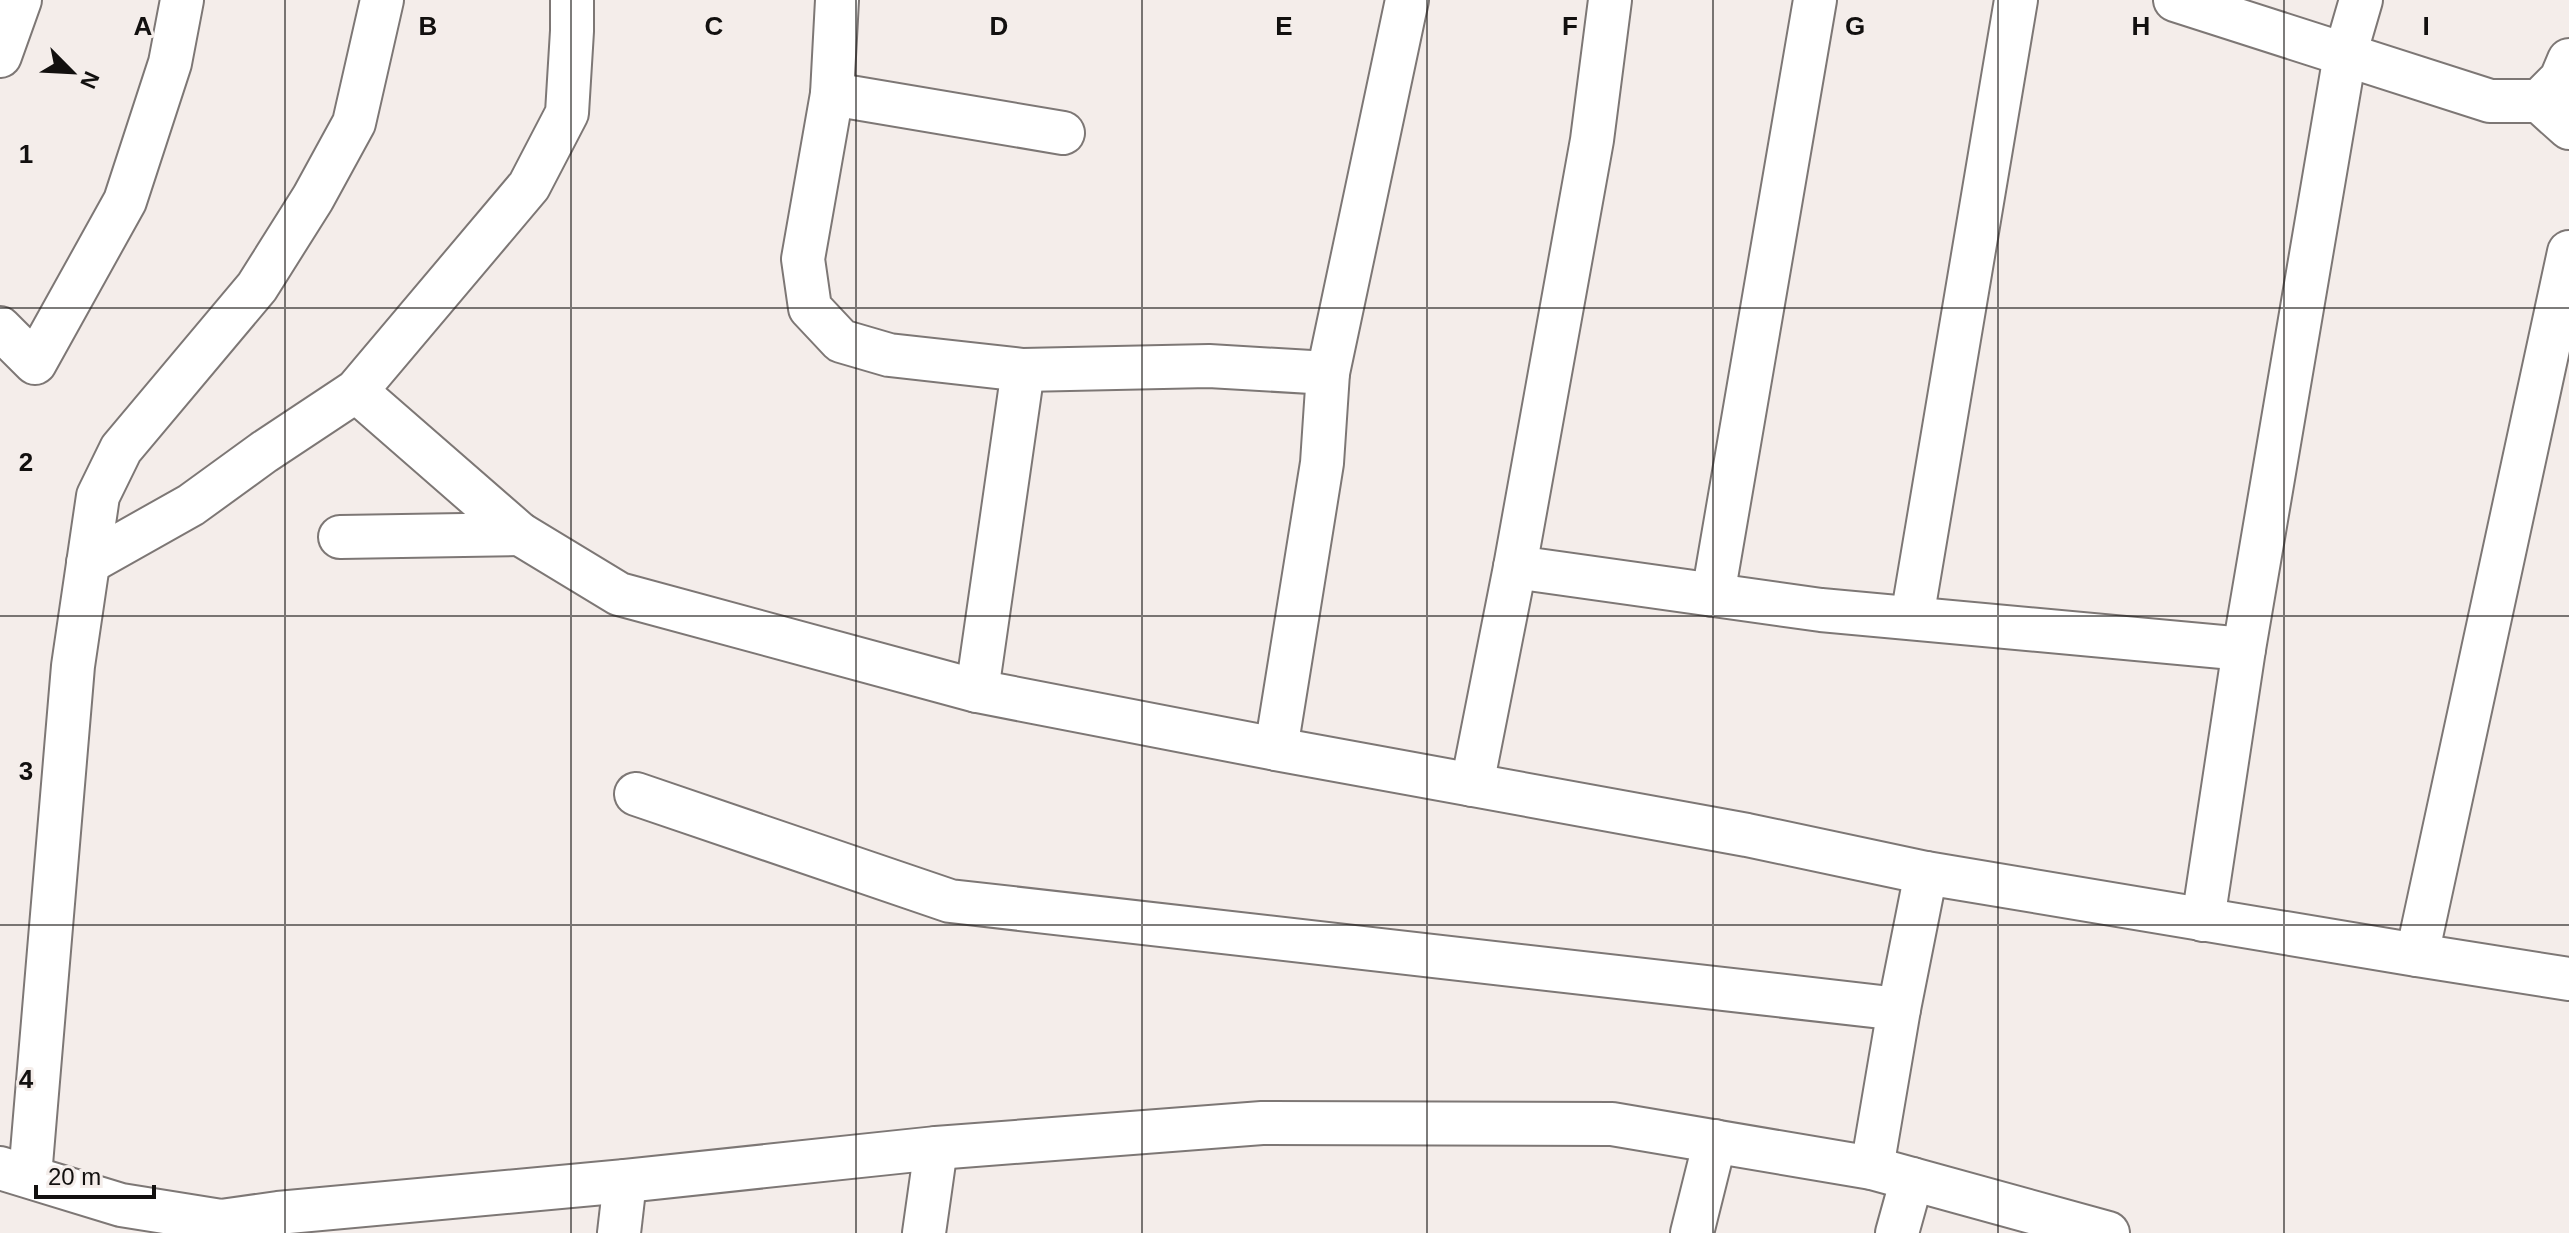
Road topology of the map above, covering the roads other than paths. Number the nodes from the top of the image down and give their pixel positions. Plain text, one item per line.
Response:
1 (20, 0) edge
2 (182, 0) edge
3 (382, 0) edge
4 (572, 0) edge
5 (837, 0) edge
6 (1407, 0) edge
7 (1610, 0) edge
8 (1815, 0) edge
9 (2016, 0) edge
10 (2175, 0) edge
11 (2361, 0) edge
12 (2345, 55) junction
13 (0, 56) edge
14 (2569, 60) edge
15 (832, 94) junction
16 (2554, 114) edge
17 (1063, 133) dead end
18 (2569, 252) edge
19 (0, 328) edge
20 (1023, 370) junction
21 (1328, 373) junction
22 (356, 391) junction
23 (520, 534) junction
24 (340, 537) dead end
25 (88, 563) junction
26 (1515, 567) junction
27 (1713, 595) junction
28 (1912, 618) junction
29 (2244, 649) junction
30 (977, 691) junction
31 (1276, 749) junction
32 (1472, 785) junction
33 (636, 794) dead end
34 (1926, 873) junction
35 (2203, 920) junction
36 (2417, 955) junction
37 (2569, 979) edge
38 (1899, 1009) junction
39 (1715, 1141) junction
40 (936, 1148) junction
41 (1872, 1168) junction
42 (15, 1172) edge
43 (1912, 1179) junction
44 (625, 1181) junction
45 (279, 1223) edge
46 (619, 1233) edge
47 (924, 1233) edge
48 (1692, 1233) edge
49 (1897, 1233) edge
50 (2108, 1233) edge

1 - 13 street
2 - 19 street
3 - 25 street
4 - 22 street
5 - 15 street
6 - 21 street
7 - 26 street
8 - 27 street
9 - 28 street
10 - 12 street
11 - 12 street
12 - 16 street
12 - 29 street
14 - 16 street
15 - 17 street
15 - 20 street
18 - 36 street
20 - 21 street
20 - 30 street
21 - 31 street
22 - 23 street
22 - 25 street
23 - 24 street
23 - 30 street
25 - 42 street
26 - 27 street
26 - 32 street
27 - 28 street
28 - 29 street
29 - 35 street
30 - 31 street
31 - 32 street
32 - 34 street
33 - 38 street
34 - 35 street
34 - 38 street
35 - 36 street
36 - 37 street
38 - 41 street
39 - 40 street
39 - 41 street
39 - 48 street
40 - 44 street
40 - 47 street
41 - 43 street
42 - 45 street
43 - 49 street
43 - 50 street
44 - 45 street
44 - 46 street

